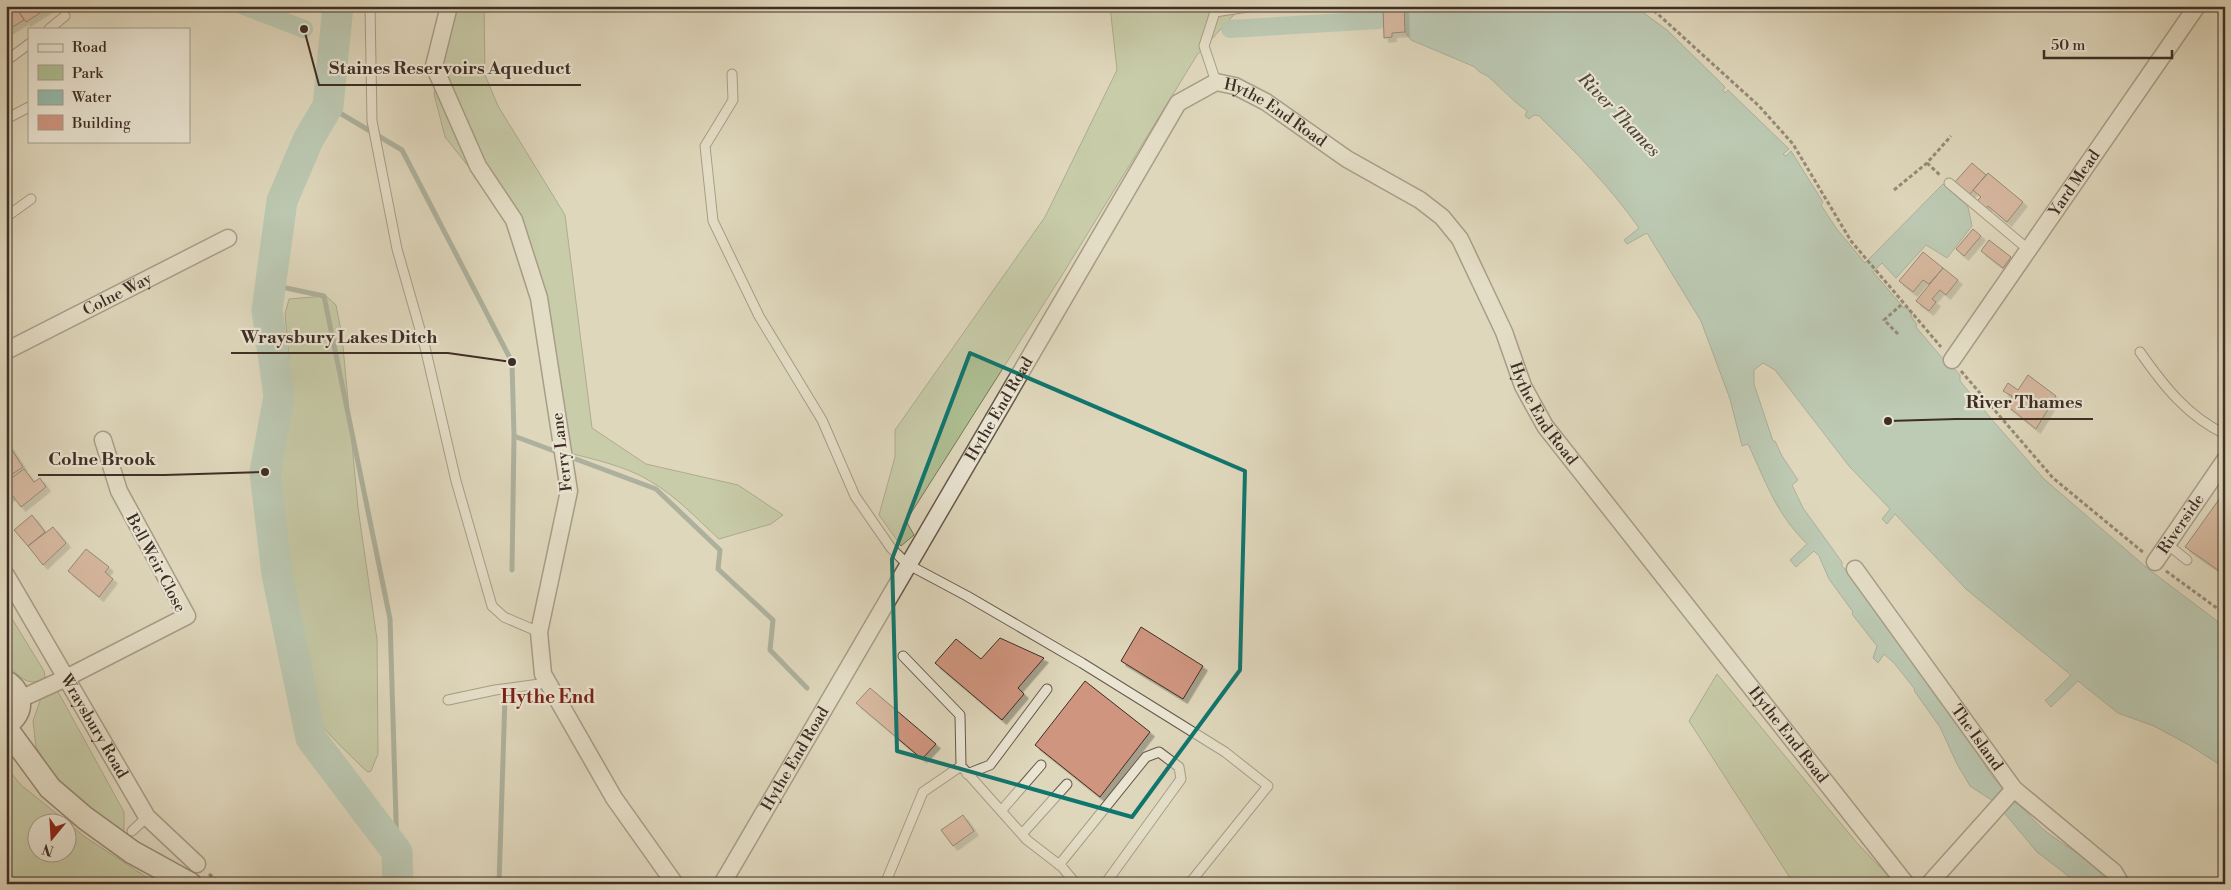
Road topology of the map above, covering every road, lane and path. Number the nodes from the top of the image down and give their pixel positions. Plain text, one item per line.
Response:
1 (370, 6) edge
2 (449, 6) edge
3 (1254, 6) edge
4 (1649, 6) edge
5 (2197, 6) edge
6 (66, 16) dead end
7 (49, 28) edge
8 (28, 45) edge
9 (6, 61) edge
10 (732, 74) dead end
11 (1216, 82) junction
12 (28, 107) edge
13 (6, 119) edge
14 (1951, 136) dead end
15 (1928, 164) junction
16 (1949, 183) joint
17 (1894, 190) dead end
18 (31, 199) dead end
19 (6, 217) edge
20 (228, 238) dead end
21 (2029, 250) junction
22 (1901, 305) dead end
23 (1898, 334) dead end
24 (6, 351) edge
25 (2140, 352) dead end
26 (1952, 360) junction
27 (2225, 434) edge
28 (103, 440) dead end
29 (2225, 460) edge
30 (2167, 544) junction
31 (2187, 560) dead end
32 (2155, 562) junction
33 (907, 564) junction
34 (1855, 569) dead end
35 (6, 575) edge
36 (2225, 614) edge
37 (539, 632) junction
38 (903, 656) dead end
39 (66, 678) junction
40 (547, 682) junction
41 (1047, 689) dead end
42 (13, 691) edge
43 (448, 700) dead end
44 (6, 724) edge
45 (6, 728) edge
46 (1041, 765) dead end
47 (961, 766) junction
48 (967, 774) junction
49 (1067, 784) dead end
50 (2014, 789) junction
51 (1001, 811) junction
52 (147, 817) junction
53 (132, 831) dead end
54 (1022, 834) junction
55 (1059, 865) junction
56 (193, 874) edge
57 (675, 884) edge
58 (722, 884) edge
59 (885, 884) edge
60 (1076, 884) edge
61 (1105, 884) edge
62 (1190, 884) edge
63 (1906, 884) edge
64 (1929, 884) edge
65 (2121, 884) edge

1 - 37 lane
2 - 37 street, Ferry Lane
3 - 11 lane
4 - 26 path
5 - 21 street, Yard Mead
6 - 7 lane
8 - 9 lane
10 - 33 lane
11 - 33 street, Hythe End Road
11 - 63 street, Hythe End Road
12 - 13 lane
14 - 15 path
15 - 16 path
15 - 17 path
16 - 21 lane
18 - 19 lane
20 - 24 street, Colne Way
21 - 26 street, Yard Mead
22 - 23 path
25 - 27 lane
26 - 32 path
28 - 39 street, Bell Weir Close
29 - 30 street, Riverside
30 - 31 lane
30 - 32 street, Riverside
32 - 36 path
33 - 58 street, Hythe End Road
33 - 62 lane
34 - 50 street, The Island
35 - 39 street, Wraysbury Road
37 - 40 street, Ferry Lane
38 - 47 lane
39 - 42 street
39 - 52 street, Wraysbury Road
40 - 43 lane
40 - 57 street, Ferry Lane
41 - 48 lane
42 - 44 main road
45 - 56 main road, Wraysbury Road
46 - 51 lane
47 - 48 lane
47 - 59 lane
48 - 51 lane
49 - 54 lane
50 - 64 street
50 - 65 street, The Island
51 - 54 lane
52 - 53 lane
52 - 56 street, Wraysbury Road
54 - 55 lane
55 - 60 lane
55 - 61 lane

